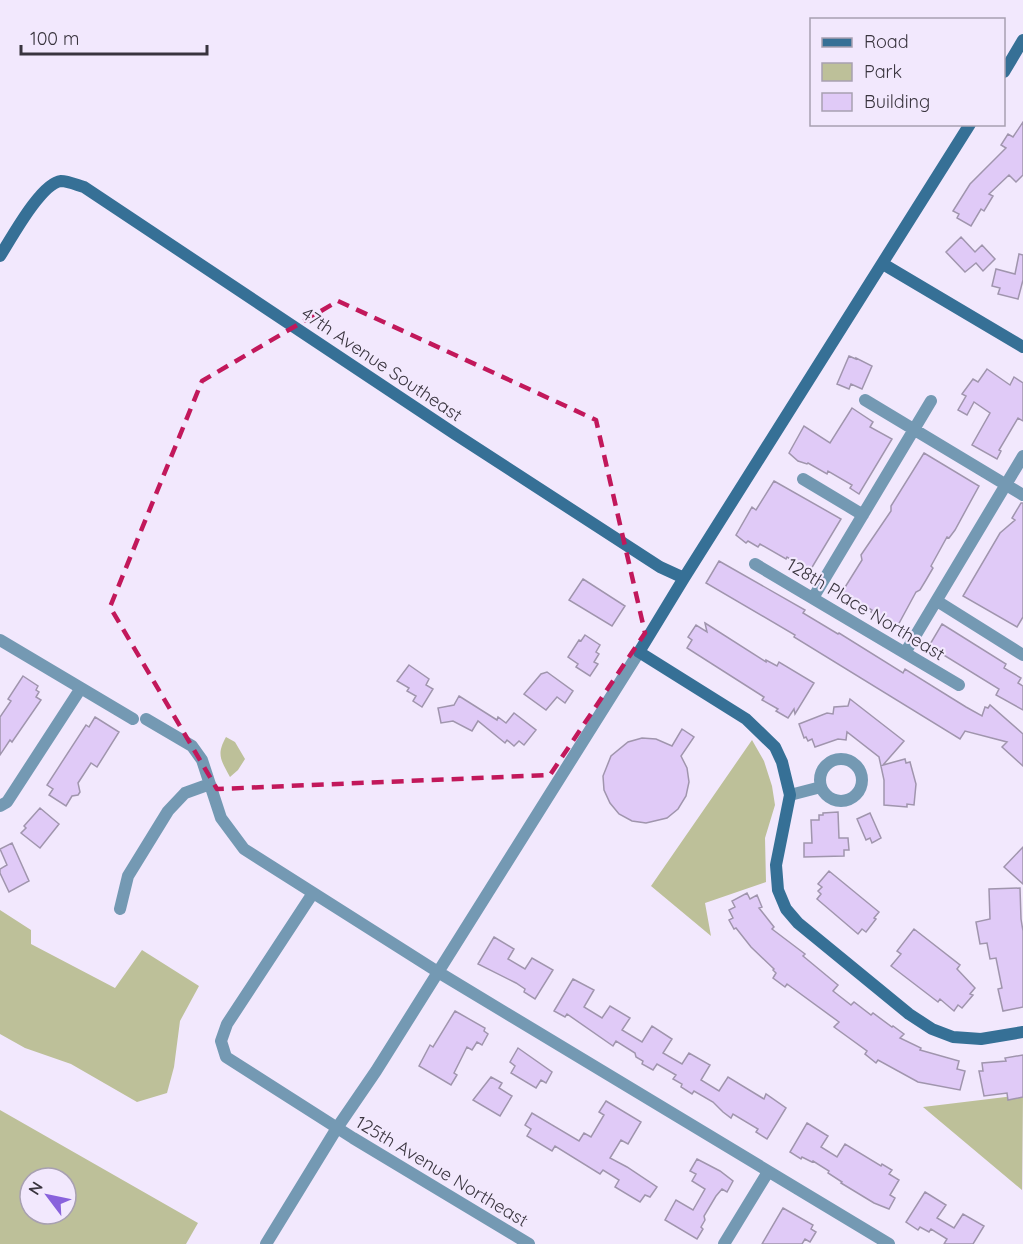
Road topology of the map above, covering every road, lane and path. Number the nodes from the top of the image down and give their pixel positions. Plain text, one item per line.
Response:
1 (1023, 40) edge
2 (1005, 70) edge
3 (969, 126) edge
4 (0, 256) edge
5 (883, 264) junction
6 (1023, 347) edge
7 (865, 400) dead end
8 (931, 401) dead end
9 (915, 430) junction
10 (1023, 456) edge
11 (803, 479) dead end
12 (1006, 486) junction
13 (1023, 495) edge
14 (863, 515) junction
15 (755, 564) dead end
16 (684, 579) junction
17 (813, 598) junction
18 (937, 601) junction
19 (0, 640) edge
20 (639, 652) junction
21 (1022, 652) edge
22 (905, 653) junction
23 (958, 685) dead end
24 (81, 688) junction
25 (210, 784) junction
26 (821, 787) dead end
27 (790, 795) junction
28 (0, 806) edge
29 (313, 893) junction
30 (120, 909) dead end
31 (438, 972) junction
32 (1023, 1032) edge
33 (337, 1128) junction
34 (768, 1172) junction
35 (266, 1244) edge
36 (529, 1244) edge
37 (724, 1244) edge
38 (889, 1244) edge

1 - 2 street
3 - 5 street
4 - 16 street, 47th Avenue Southeast
5 - 6 street
5 - 16 street
7 - 9 street
8 - 9 street
9 - 12 street
9 - 14 street
10 - 12 street
11 - 14 street
12 - 13 street
12 - 18 street
14 - 17 street
15 - 17 street, 128th Place Northeast
16 - 20 street
17 - 22 street, 128th Place Northeast
18 - 21 street
18 - 22 street
19 - 24 street
20 - 27 street
20 - 31 street
22 - 23 street, 128th Place Northeast
24 - 25 street
24 - 28 street
25 - 29 street
25 - 30 street
26 - 27 street
27 - 32 street
29 - 31 street
29 - 33 street, 125th Avenue Northeast
31 - 33 street
31 - 34 street
33 - 35 street
33 - 36 street, 125th Avenue Northeast
34 - 37 street
34 - 38 street

